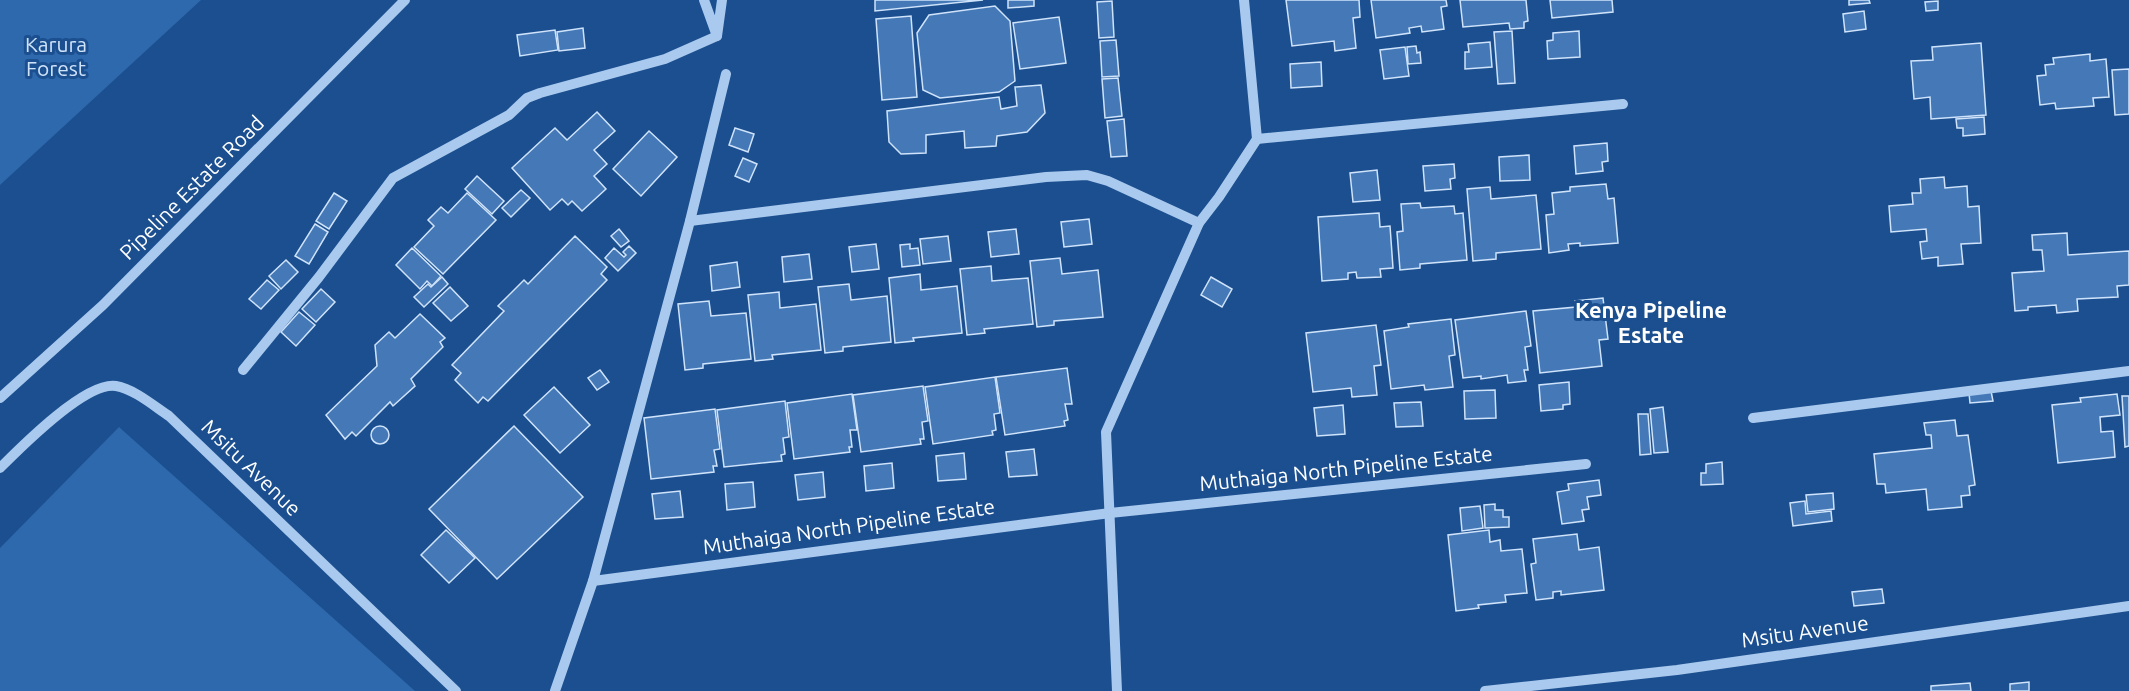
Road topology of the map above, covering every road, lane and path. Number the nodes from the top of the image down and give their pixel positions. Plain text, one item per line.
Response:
1 (405, 0) edge
2 (704, 0) edge
3 (722, 0) edge
4 (1244, 0) edge
5 (717, 36) junction
6 (726, 74) dead end
7 (1623, 104) dead end
8 (1257, 139) junction
9 (690, 221) junction
10 (1199, 223) junction
11 (243, 370) dead end
12 (2129, 371) edge
13 (0, 398) edge
14 (1753, 418) dead end
15 (1586, 464) dead end
16 (0, 468) edge
17 (1110, 513) junction
18 (593, 581) junction
19 (2129, 606) edge
20 (456, 691) edge
21 (555, 691) edge
22 (1117, 691) edge
23 (1485, 691) edge

1 - 13 street, Pipeline Estate Road
2 - 5 street
3 - 5 street
4 - 8 street
5 - 11 street
6 - 9 street
7 - 8 street
8 - 10 street
9 - 10 street
9 - 18 street
10 - 17 street
12 - 14 street
15 - 17 street, Muthaiga North Pipeline Estate
16 - 20 street, Msitu Avenue
17 - 18 street, Muthaiga North Pipeline Estate
17 - 22 street
18 - 21 street
19 - 23 street, Msitu Avenue

